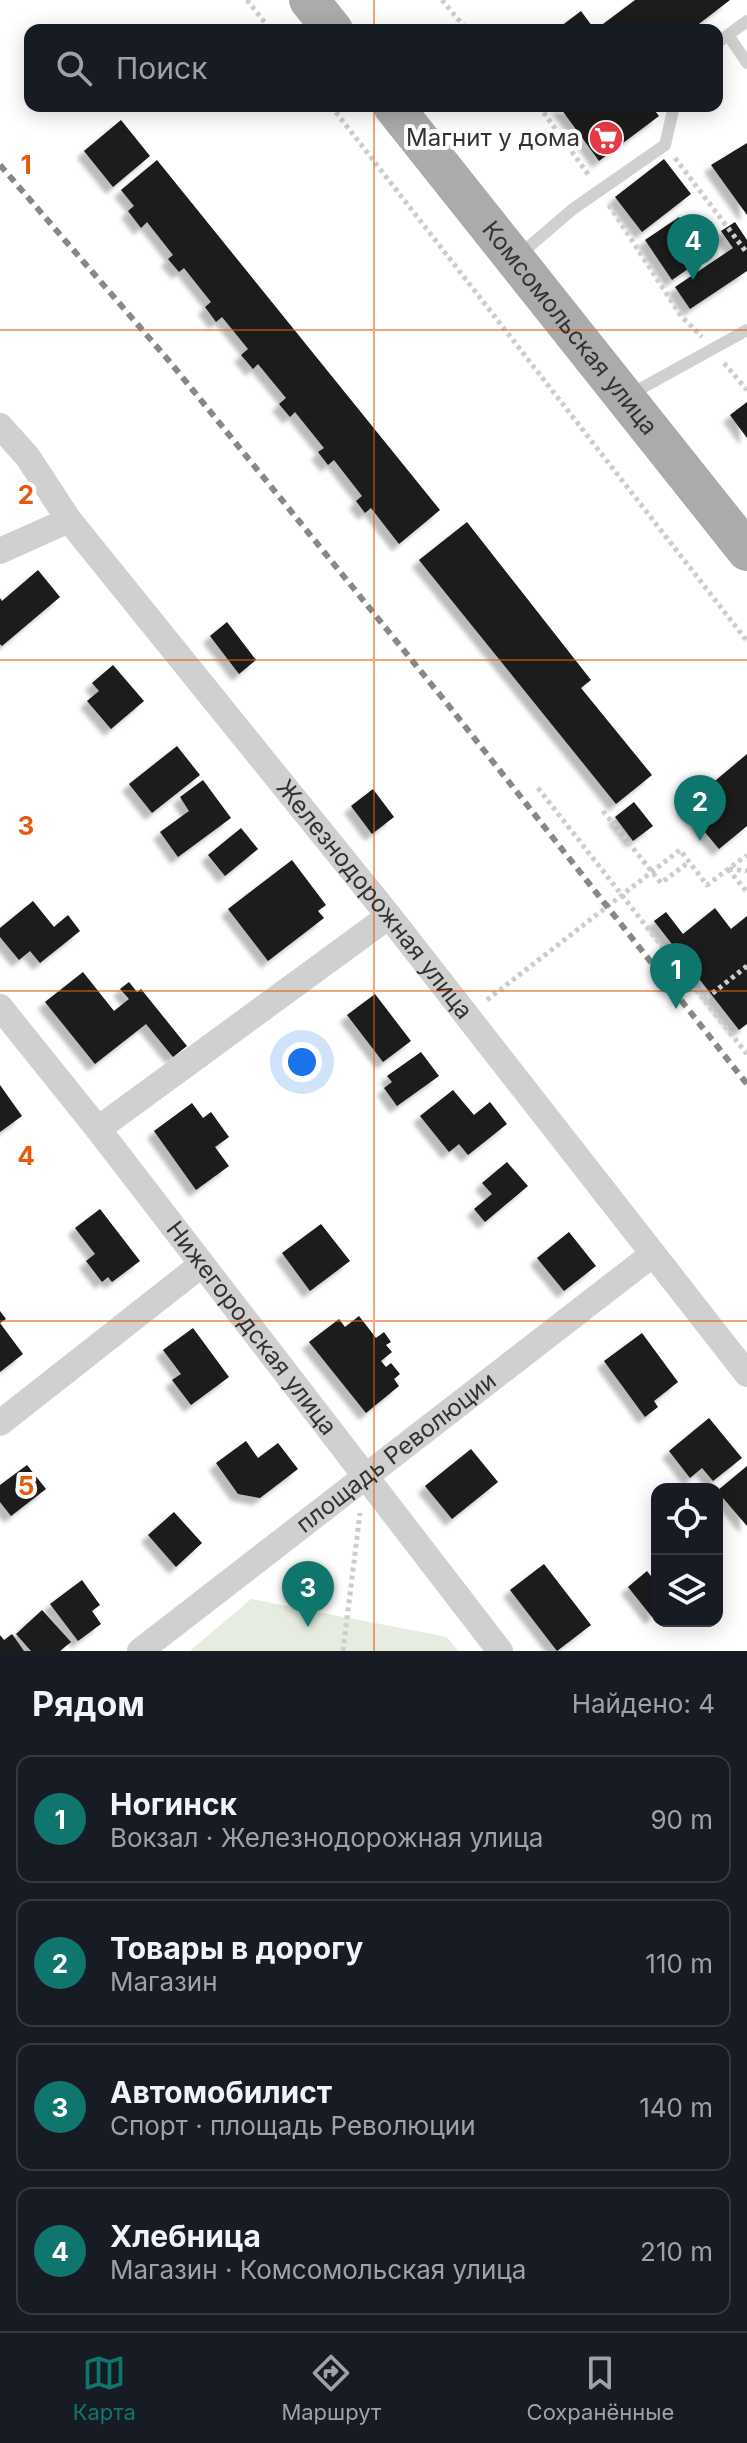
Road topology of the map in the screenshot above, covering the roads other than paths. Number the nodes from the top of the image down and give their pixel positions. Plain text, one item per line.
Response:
1 (309, 0) edge
2 (747, 21) edge
3 (328, 24) edge
4 (723, 38) edge
5 (723, 40) edge
6 (747, 63) edge
7 (398, 112) edge
8 (673, 112) edge
9 (514, 259) junction
10 (747, 330) edge
11 (625, 397) junction
12 (0, 426) edge
13 (69, 520) junction
14 (0, 551) edge
15 (747, 551) edge
16 (389, 916) junction
17 (3, 1016) edge
18 (98, 1129) junction
19 (653, 1254) junction
20 (201, 1265) junction
21 (747, 1374) edge
22 (0, 1423) edge
23 (365, 1476) junction
24 (140, 1651) edge
25 (500, 1651) edge

1 - 3 main road
2 - 4 lane
5 - 6 lane
7 - 9 main road, Комсомольская улица
8 - 9 lane
9 - 11 main road, Комсомольская улица
10 - 11 lane
11 - 15 main road, Комсомольская улица
12 - 13 street, Железнодорожная улица
13 - 14 street
13 - 16 street, Железнодорожная улица
16 - 18 street
16 - 19 street, Железнодорожная улица
17 - 18 street, Нижегородская улица
18 - 20 street, Нижегородская улица
19 - 21 street, Железнодорожная улица
19 - 23 street, площадь Революции
20 - 22 street
20 - 23 street, Нижегородская улица
23 - 24 street, площадь Революции
23 - 25 street, Нижегородская улица

